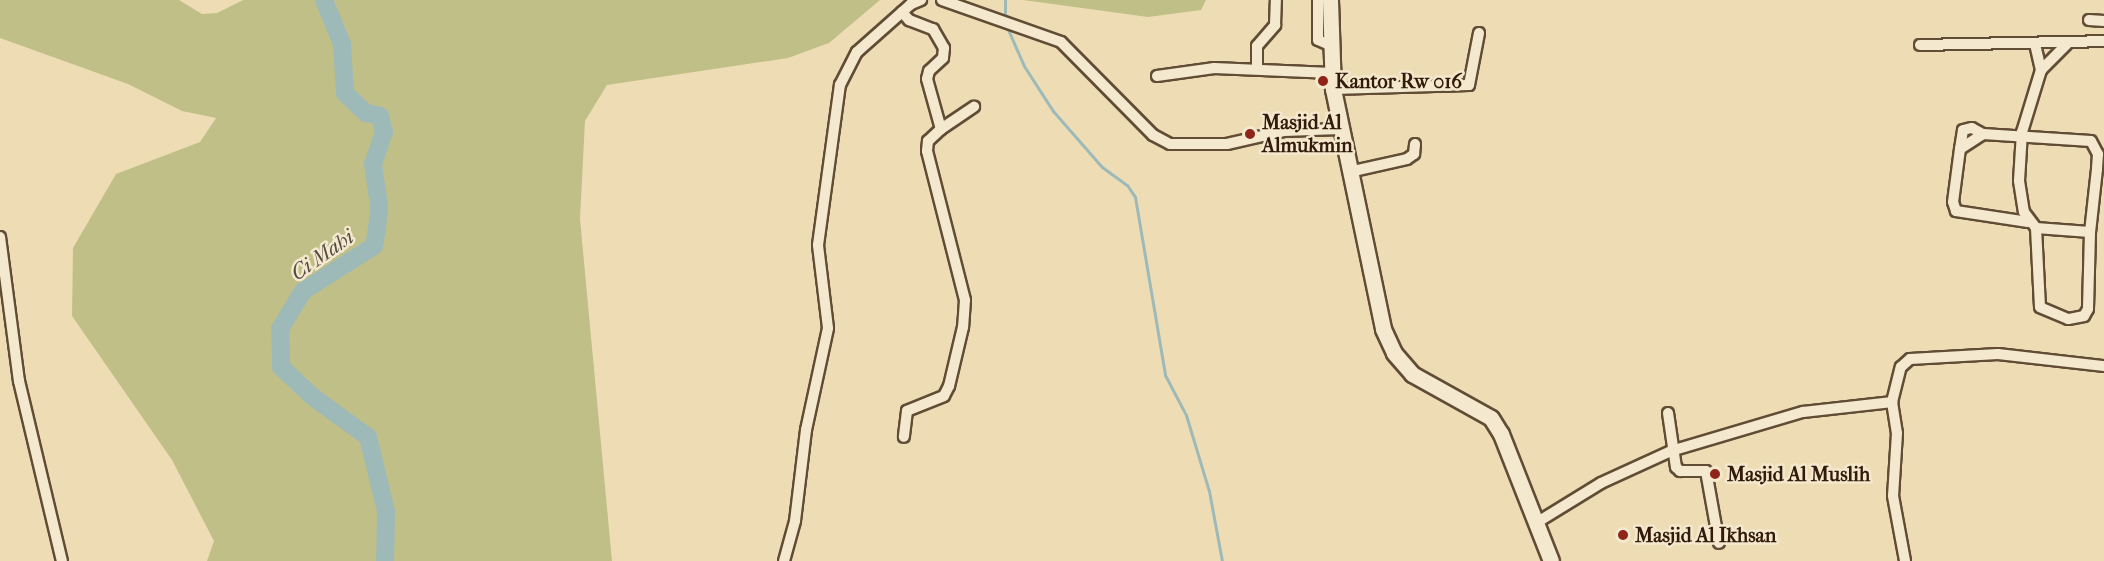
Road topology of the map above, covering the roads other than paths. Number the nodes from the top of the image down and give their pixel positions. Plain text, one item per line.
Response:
1 (921, 0) edge
2 (942, 0) edge
3 (1276, 0) edge
4 (1318, 0) edge
5 (1329, 0) edge
6 (902, 12) junction
7 (2089, 20) dead end
8 (2104, 21) edge
9 (1479, 33) dead end
10 (2104, 41) edge
11 (2035, 44) junction
12 (2067, 44) junction
13 (1330, 45) junction
14 (1920, 45) dead end
15 (1257, 69) junction
16 (2041, 70) junction
17 (1332, 73) junction
18 (1157, 76) dead end
19 (1333, 89) junction
20 (974, 107) dead end
21 (941, 129) junction
22 (1340, 129) junction
23 (2022, 139) junction
24 (1415, 144) dead end
25 (1349, 171) junction
26 (2032, 225) junction
27 (2090, 232) junction
28 (0, 237) edge
29 (6, 322) edge
30 (2104, 366) edge
31 (1892, 402) junction
32 (1668, 413) dead end
33 (904, 437) dead end
34 (1671, 451) junction
35 (1536, 523) junction
36 (1719, 543) dead end
37 (62, 561) edge
38 (784, 561) edge
39 (1551, 561) edge
40 (1905, 561) edge

1 - 6 street
2 - 22 street
3 - 15 street
4 - 13 street
5 - 13 main road
6 - 21 street
6 - 38 street
7 - 8 street
9 - 19 street
10 - 12 street
11 - 12 street
11 - 14 street
11 - 16 street
12 - 16 street
13 - 17 main road
15 - 17 street
15 - 18 street
16 - 23 street
17 - 19 main road
19 - 22 main road
20 - 21 street
21 - 33 street
22 - 25 main road
23 - 26 street
23 - 26 street
23 - 27 street
24 - 25 street
25 - 35 main road
26 - 27 street
26 - 27 street
28 - 29 street
29 - 37 street
30 - 31 street
31 - 34 street
31 - 40 street
32 - 34 street
34 - 35 street
34 - 36 street
35 - 39 main road

